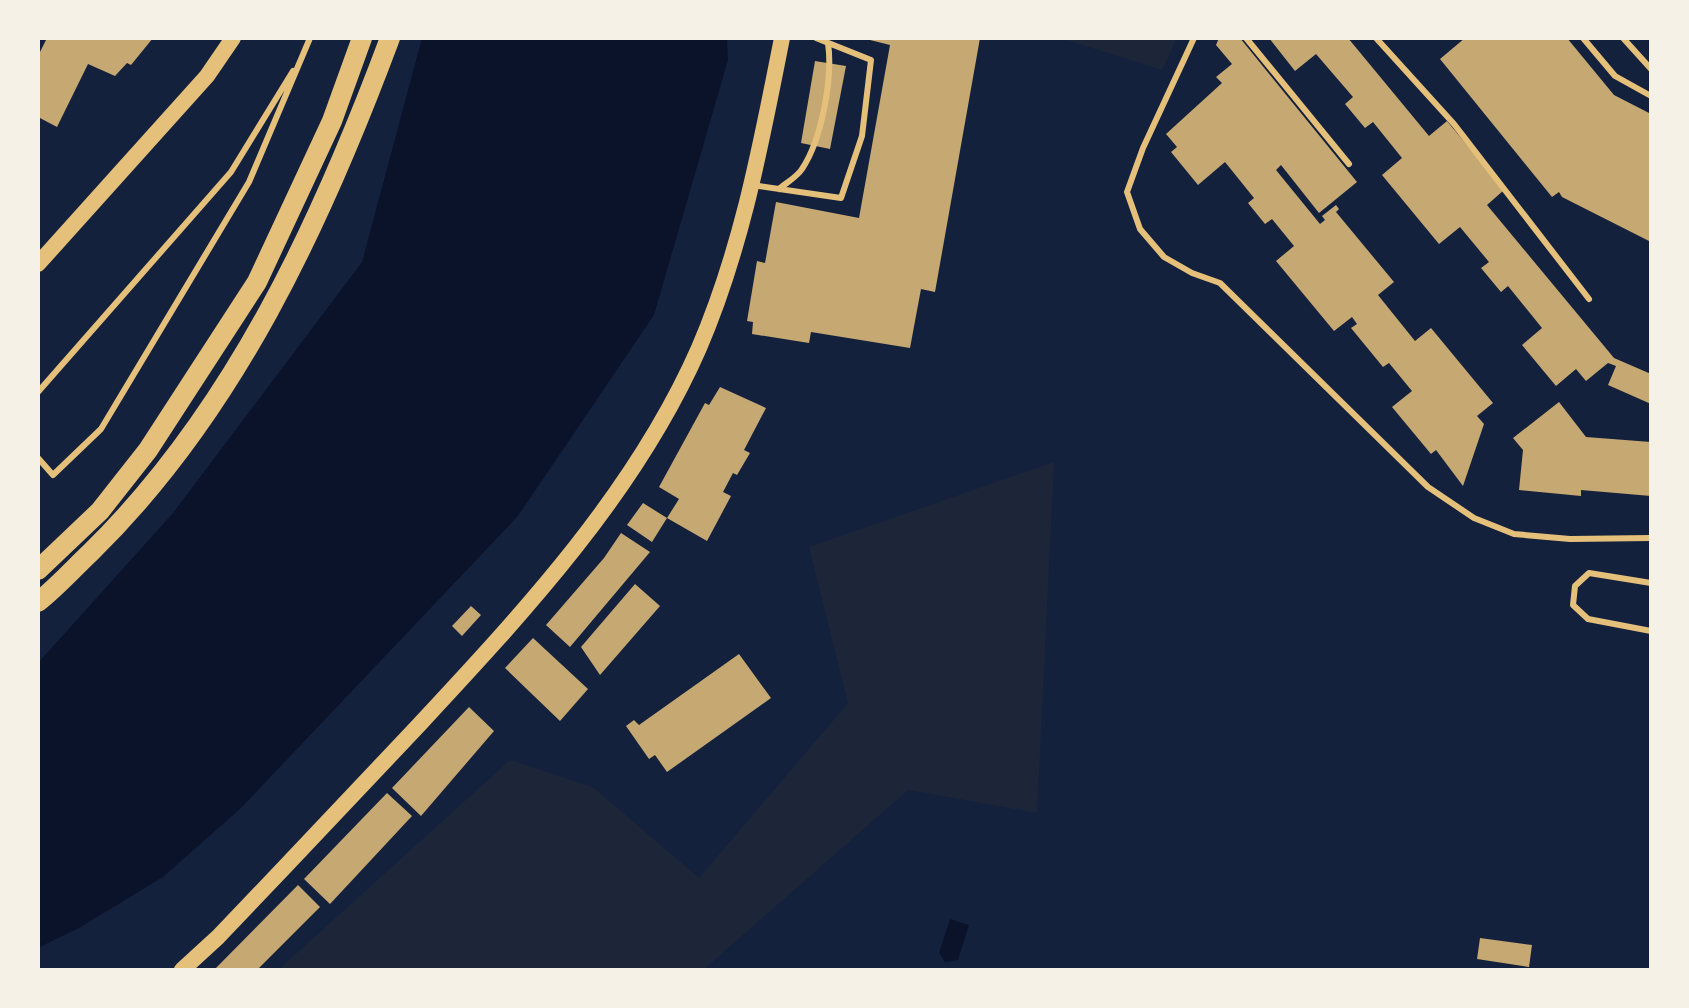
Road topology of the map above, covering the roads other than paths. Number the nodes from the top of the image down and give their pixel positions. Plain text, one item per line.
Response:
1 (233, 38) edge
2 (310, 38) edge
3 (362, 38) edge
4 (390, 38) edge
5 (782, 38) edge
6 (816, 38) edge
7 (1194, 38) edge
8 (1246, 38) edge
9 (1376, 38) edge
10 (1583, 38) edge
11 (1623, 38) edge
12 (828, 43) junction
13 (303, 54) junction
14 (1651, 69) edge
15 (1651, 96) edge
16 (1349, 164) dead end
17 (752, 185) junction
18 (779, 189) junction
19 (38, 264) edge
20 (1589, 299) dead end
21 (38, 392) edge
22 (38, 458) edge
23 (1651, 538) edge
24 (38, 570) edge
25 (1651, 583) edge
26 (38, 602) edge
27 (1651, 631) edge
28 (182, 970) edge

1 - 19 main road
2 - 13 lane
3 - 24 main road
4 - 26 main road
5 - 17 main road
6 - 12 lane
7 - 23 lane
8 - 16 lane
9 - 20 lane
10 - 15 lane
11 - 14 lane
12 - 18 lane
12 - 18 lane
13 - 21 lane
13 - 22 lane
17 - 18 lane
17 - 28 main road
25 - 27 lane

